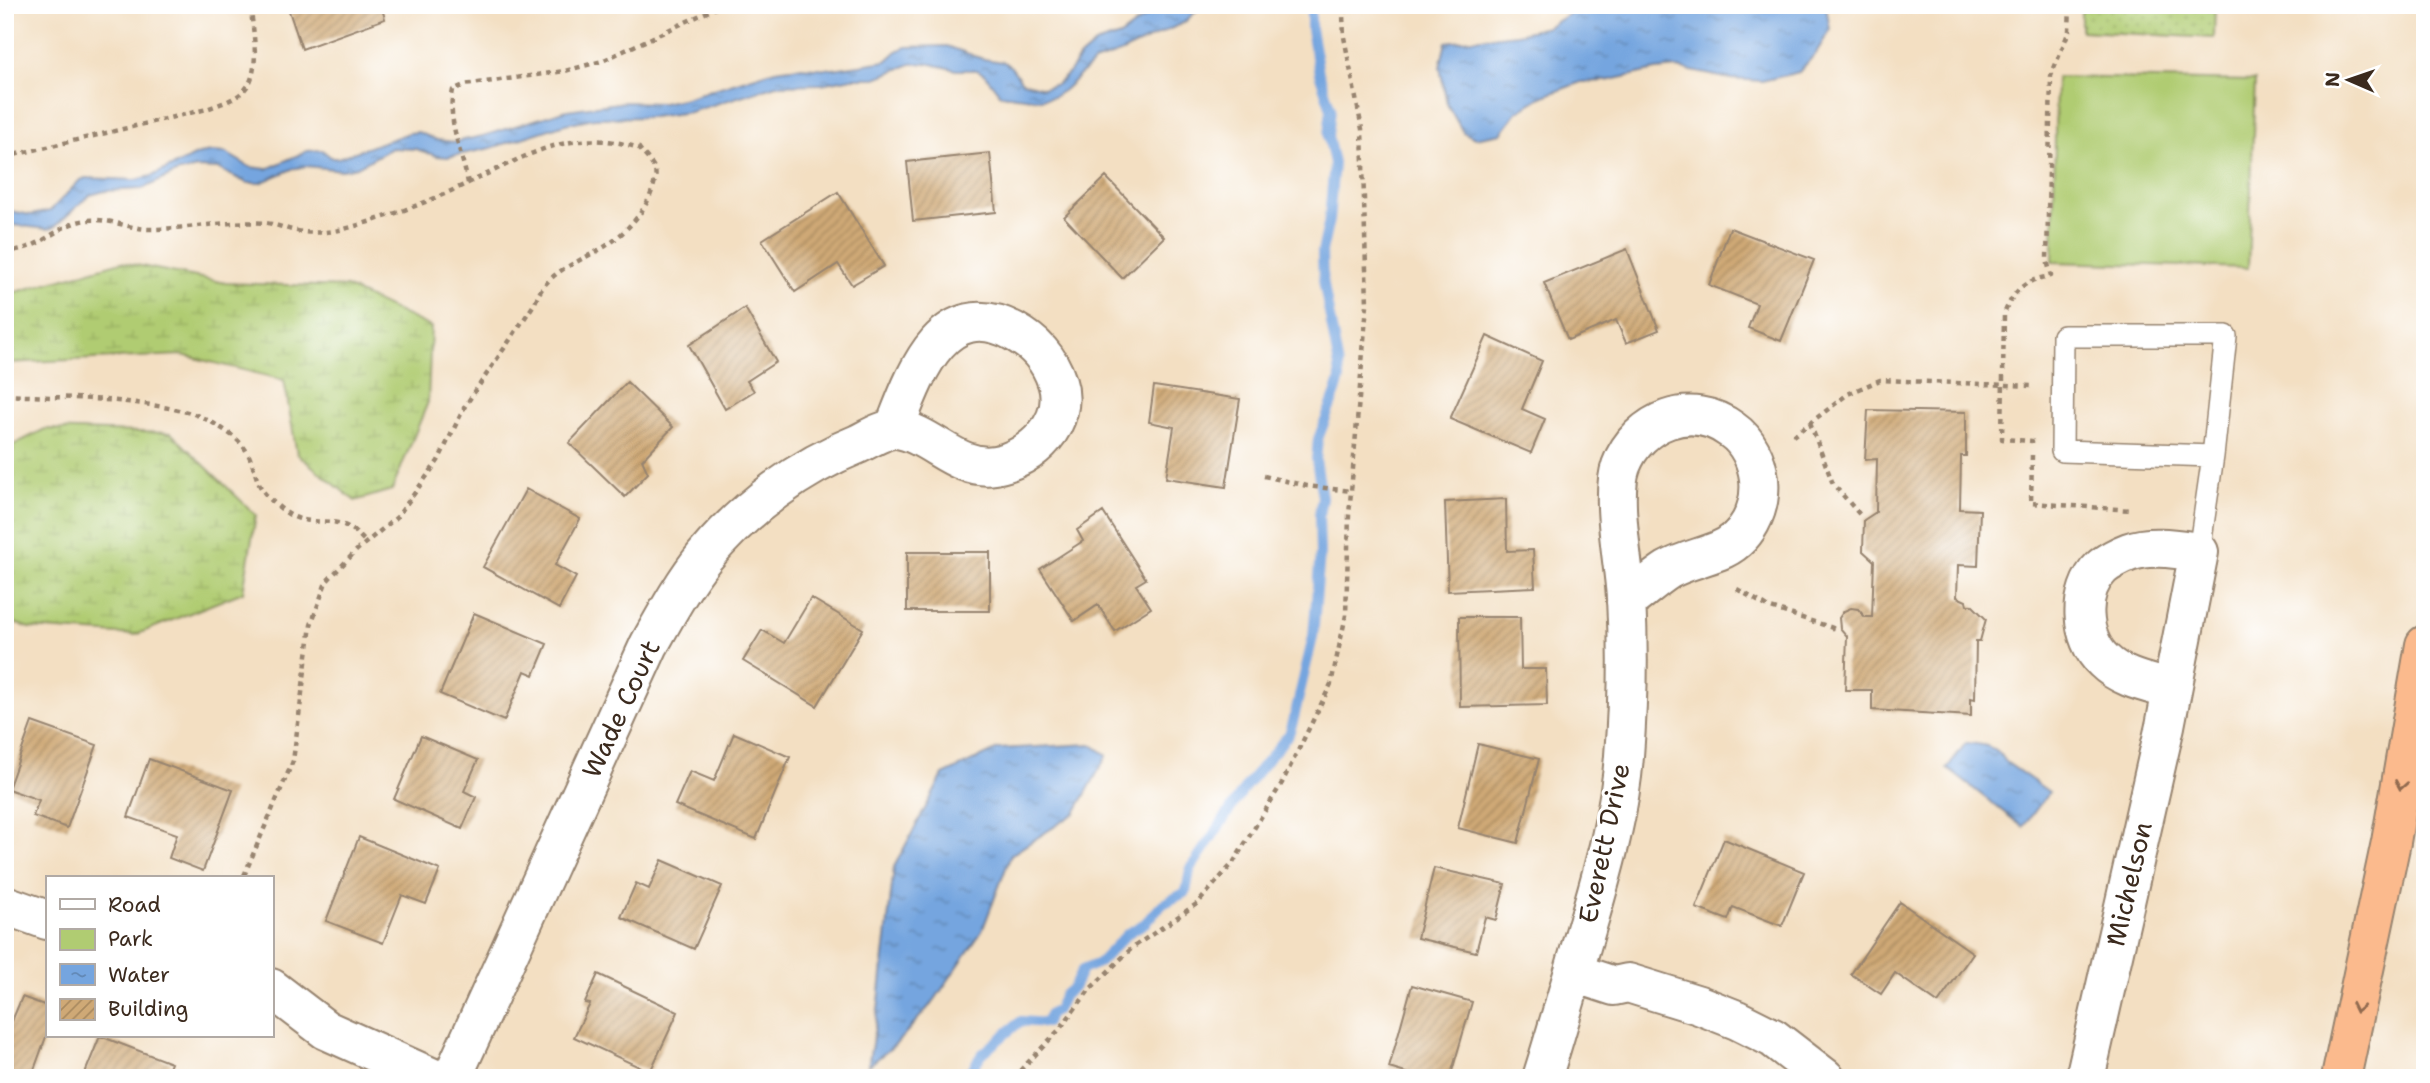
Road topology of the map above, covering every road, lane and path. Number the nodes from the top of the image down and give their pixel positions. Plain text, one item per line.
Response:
1 (250, 5) edge
2 (722, 5) edge
3 (1348, 5) edge
4 (2070, 5) edge
5 (5, 158) edge
6 (468, 184) junction
7 (5, 253) edge
8 (2050, 267) dead end
9 (2063, 387) junction
10 (5, 395) edge
11 (1810, 423) junction
12 (894, 429) dead end
13 (1793, 436) dead end
14 (2213, 456) junction
15 (1264, 476) dead end
16 (1351, 491) junction
17 (1862, 517) dead end
18 (366, 542) junction
19 (2199, 552) junction
20 (1737, 589) dead end
21 (1626, 602) junction
22 (1836, 629) dead end
23 (2425, 645) edge
24 (2172, 690) junction
25 (244, 876) edge
26 (5, 905) edge
27 (46, 920) edge
28 (1573, 973) junction
29 (273, 990) edge
30 (273, 1021) edge
31 (326, 1030) junction
32 (433, 1078) edge
33 (452, 1078) edge
34 (1013, 1078) edge
35 (1542, 1078) edge
36 (1825, 1078) edge
37 (2085, 1078) edge
38 (2341, 1078) edge

1 - 5 path
2 - 6 path
3 - 16 path
4 - 8 path
6 - 7 path
6 - 18 path
9 - 11 path
9 - 14 lane
9 - 14 lane
10 - 18 path
11 - 13 path
11 - 17 path
12 - 33 street, Wade Court
14 - 19 lane
15 - 16 path
16 - 34 path
18 - 25 path
19 - 24 street, Michelson
19 - 24 street
20 - 22 path
21 - 21 street, Everett Drive
21 - 28 street, Everett Drive
23 -> 38 highway
24 - 37 street, Michelson
26 - 27 street
28 - 35 street, Everett Drive
28 - 36 street
29 - 31 street
30 - 31 street
31 - 32 street

